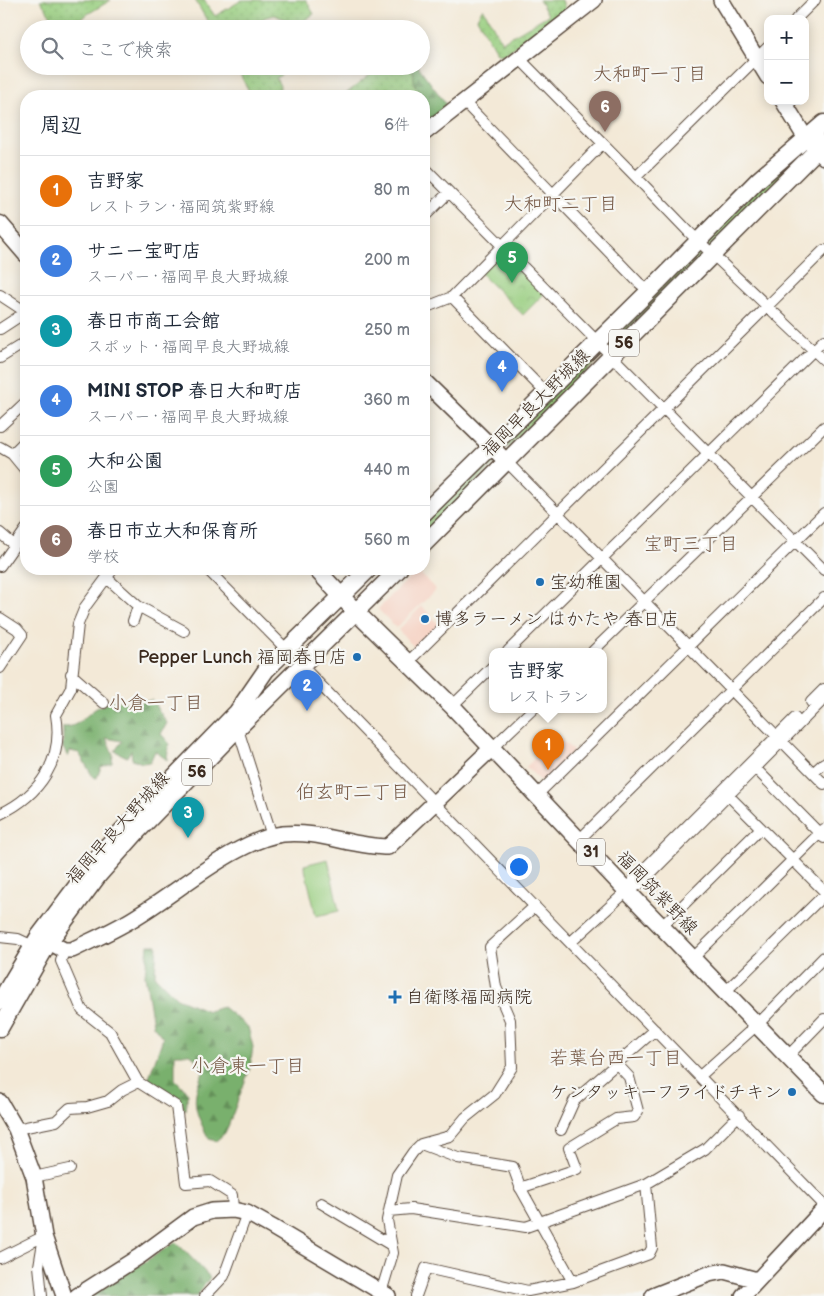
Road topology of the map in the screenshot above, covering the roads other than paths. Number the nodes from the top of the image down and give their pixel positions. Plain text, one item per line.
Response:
1 (594, 0) edge
2 (721, 0) edge
3 (815, 0) edge
4 (800, 15) edge
5 (764, 50) edge
6 (518, 58) junction
7 (756, 58) junction
8 (764, 71) edge
9 (464, 102) junction
10 (785, 105) edge
11 (824, 116) edge
12 (824, 123) edge
13 (430, 128) edge
14 (805, 137) junction
15 (602, 144) junction
16 (822, 150) edge
17 (430, 173) edge
18 (636, 177) junction
19 (448, 192) junction
20 (553, 193) junction
21 (430, 211) edge
22 (0, 224) edge
23 (699, 240) junction
24 (502, 244) junction
25 (20, 247) edge
26 (824, 250) edge
27 (715, 255) junction
28 (650, 291) junction
29 (0, 295) edge
30 (452, 297) junction
31 (430, 306) edge
32 (769, 306) junction
33 (20, 308) edge
34 (20, 316) edge
35 (0, 329) edge
36 (824, 340) edge
37 (597, 341) junction
38 (20, 346) edge
39 (814, 350) junction
40 (611, 356) junction
41 (0, 358) edge
42 (824, 360) edge
43 (430, 387) edge
44 (546, 393) junction
45 (20, 408) edge
46 (665, 410) junction
47 (0, 426) edge
48 (824, 427) edge
49 (20, 446) edge
50 (490, 446) junction
51 (0, 447) edge
52 (12, 454) junction
53 (708, 454) junction
54 (506, 461) junction
55 (20, 464) edge
56 (752, 496) junction
57 (430, 507) edge
58 (824, 513) edge
59 (557, 516) junction
60 (0, 533) edge
61 (20, 537) edge
62 (430, 538) edge
63 (796, 542) junction
64 (14, 545) junction
65 (602, 560) junction
66 (0, 565) edge
67 (824, 570) edge
68 (109, 575) edge
69 (112, 575) edge
70 (213, 575) edge
71 (322, 575) edge
72 (363, 575) edge
73 (393, 575) edge
74 (342, 596) junction
75 (824, 598) edge
76 (644, 602) junction
77 (138, 606) junction
78 (356, 612) junction
79 (0, 618) edge
80 (133, 621) dead end
81 (184, 631) dead end
82 (511, 648) edge
83 (596, 648) edge
84 (689, 648) junction
85 (287, 650) junction
86 (408, 662) junction
87 (302, 666) junction
88 (0, 668) edge
89 (489, 670) edge
90 (71, 674) junction
91 (731, 690) junction
92 (824, 690) edge
93 (824, 699) edge
94 (104, 703) dead end
95 (452, 706) junction
96 (237, 712) junction
97 (529, 713) edge
98 (237, 729) junction
99 (218, 732) junction
100 (779, 739) junction
101 (493, 747) junction
102 (824, 762) edge
103 (756, 768) junction
104 (813, 773) junction
105 (824, 784) edge
106 (726, 793) junction
107 (538, 794) junction
108 (435, 802) junction
109 (0, 814) edge
110 (761, 828) junction
111 (823, 834) edge
112 (272, 836) junction
113 (579, 840) junction
114 (794, 861) junction
115 (627, 891) junction
116 (824, 891) edge
117 (824, 895) edge
118 (535, 906) junction
119 (661, 926) junction
120 (0, 937) edge
121 (57, 940) junction
122 (571, 942) junction
123 (33, 946) junction
124 (824, 957) edge
125 (692, 959) junction
126 (31, 975) junction
127 (725, 992) junction
128 (2, 993) edge
129 (824, 1019) edge
130 (758, 1024) junction
131 (0, 1028) edge
132 (655, 1030) junction
133 (787, 1057) junction
134 (616, 1063) junction
135 (700, 1076) junction
136 (138, 1082) junction
137 (822, 1087) edge
138 (0, 1102) edge
139 (739, 1115) junction
140 (16, 1129) junction
141 (561, 1130) dead end
142 (421, 1144) junction
143 (70, 1169) dead end
144 (34, 1177) junction
145 (646, 1184) junction
146 (520, 1188) junction
147 (321, 1203) dead end
148 (824, 1205) edge
149 (824, 1209) edge
150 (389, 1211) junction
151 (240, 1212) junction
152 (540, 1222) junction
153 (44, 1236) junction
154 (391, 1245) junction
155 (0, 1258) edge
156 (757, 1280) junction
157 (573, 1282) junction
158 (383, 1295) edge
159 (42, 1296) edge
160 (64, 1296) edge
161 (77, 1296) edge
162 (205, 1296) edge
163 (416, 1296) edge
164 (652, 1296) edge
165 (743, 1296) edge

1 - 6 street
2 - 7 street
3 - 4 street
5 - 7 street
6 - 9 street
6 - 15 street
7 - 8 street
7 - 18 street
9 - 13 street
9 - 20 street
10 - 14 street
11 - 14 street
12 - 14 main road, 福岡早良大野城線 / 56
14 - 16 street
14 - 23 main road, 福岡早良大野城線 / 56
15 - 18 street
15 - 20 street
16 - 27 main road, 福岡早良大野城線 / 56
17 - 19 street
18 - 23 street
19 - 21 street
19 - 24 street
20 - 24 street
20 - 28 street
22 - 25 main road
23 - 27 street
23 - 28 main road, 福岡早良大野城線 / 56
24 - 30 street
24 - 37 street
26 - 32 street
27 - 32 street
27 - 40 main road, 福岡早良大野城線 / 56
28 - 37 main road, 福岡早良大野城線 / 56
29 - 33 street
30 - 31 street
30 - 44 street
32 - 39 street
32 - 46 street
34 - 35 street
36 - 39 street
37 - 40 street
37 - 44 main road, 福岡早良大野城線 / 56
38 - 41 street
39 - 42 street
39 - 53 street
40 - 46 street
40 - 54 main road, 福岡早良大野城線 / 56
43 - 50 street
44 - 50 main road, 福岡早良大野城線 / 56
45 - 47 street
46 - 53 street
46 - 59 street
48 - 56 street
49 - 52 street
50 - 54 street
50 - 57 main road, 福岡早良大野城線 / 56
51 - 52 street
52 - 55 street
53 - 56 street
53 - 65 street
54 - 59 street
54 - 62 main road, 福岡早良大野城線 / 56
56 - 63 street
56 - 76 street
58 - 63 street
59 - 65 street
59 - 86 street
60 - 64 street
61 - 64 street
63 - 67 street
63 - 84 street
64 - 66 street
65 - 76 street
65 - 82 street
68 - 90 street
69 - 77 street
70 - 85 street
71 - 74 main road, 福岡筑紫野線 / 31
72 - 74 main road, 福岡早良大野城線 / 56
73 - 78 main road, 福岡早良大野城線 / 56
74 - 78 main road, 福岡筑紫野線 / 31
74 - 85 main road, 福岡早良大野城線 / 56
75 - 91 street
76 - 83 street
76 - 84 street
77 - 80 street
77 - 81 street
78 - 86 main road, 福岡筑紫野線 / 31
78 - 87 main road, 福岡早良大野城線 / 56
79 - 88 street
84 - 91 street
84 - 107 street
85 - 96 main road, 福岡早良大野城線 / 56
86 - 95 main road, 福岡筑紫野線 / 31
87 - 98 main road, 福岡早良大野城線 / 56
87 - 108 street
89 - 95 street
90 - 94 street
90 - 109 street
91 - 100 street
91 - 113 street
92 - 100 street
93 - 100 street
95 - 101 main road, 福岡筑紫野線 / 31
96 - 98 street
96 - 99 main road, 福岡早良大野城線 / 56
97 - 101 street
98 - 99 street
98 - 112 street
98 - 121 main road, 福岡早良大野城線 / 56
99 - 123 main road, 福岡早良大野城線 / 56
100 - 103 street
100 - 104 street
100 - 106 street
101 - 107 main road, 福岡筑紫野線 / 31
101 - 108 street
102 - 104 street
103 - 106 street
103 - 111 street
104 - 105 street
106 - 110 street
106 - 115 street
107 - 113 main road, 福岡筑紫野線 / 31
108 - 112 street
108 - 118 street
110 - 114 street
110 - 119 street
111 - 114 street
112 - 121 street
113 - 115 main road, 福岡筑紫野線 / 31
114 - 116 street
114 - 125 street
115 - 119 main road, 福岡筑紫野線 / 31
115 - 122 street
117 - 127 street
118 - 122 street
118 - 142 street
119 - 125 main road, 福岡筑紫野線 / 31
120 - 123 street
121 - 123 street
121 - 126 main road, 福岡早良大野城線 / 56
121 - 136 street
122 - 132 street
123 - 128 main road, 福岡早良大野城線 / 56
124 - 130 street
125 - 127 main road, 福岡筑紫野線 / 31
126 - 128 street
126 - 131 main road, 福岡早良大野城線 / 56
127 - 130 main road, 福岡筑紫野線 / 31
129 - 133 street
130 - 133 main road, 福岡筑紫野線 / 31
130 - 135 street
132 - 134 street
132 - 135 street
133 - 137 main road, 福岡筑紫野線 / 31
134 - 141 street
134 - 146 street
135 - 139 street
136 - 140 street
136 - 151 street
138 - 140 street
139 - 145 street
139 - 148 street
140 - 144 street
142 - 146 street
142 - 150 street
143 - 144 street
144 - 153 street
145 - 152 street
145 - 157 street
146 - 152 street
147 - 154 street
149 - 156 street
150 - 152 street
150 - 154 street
151 - 158 street
151 - 161 street
151 - 162 street
152 - 157 street
153 - 155 street
153 - 159 street
153 - 160 street
154 - 158 street
156 - 164 street
156 - 165 street
157 - 163 street

